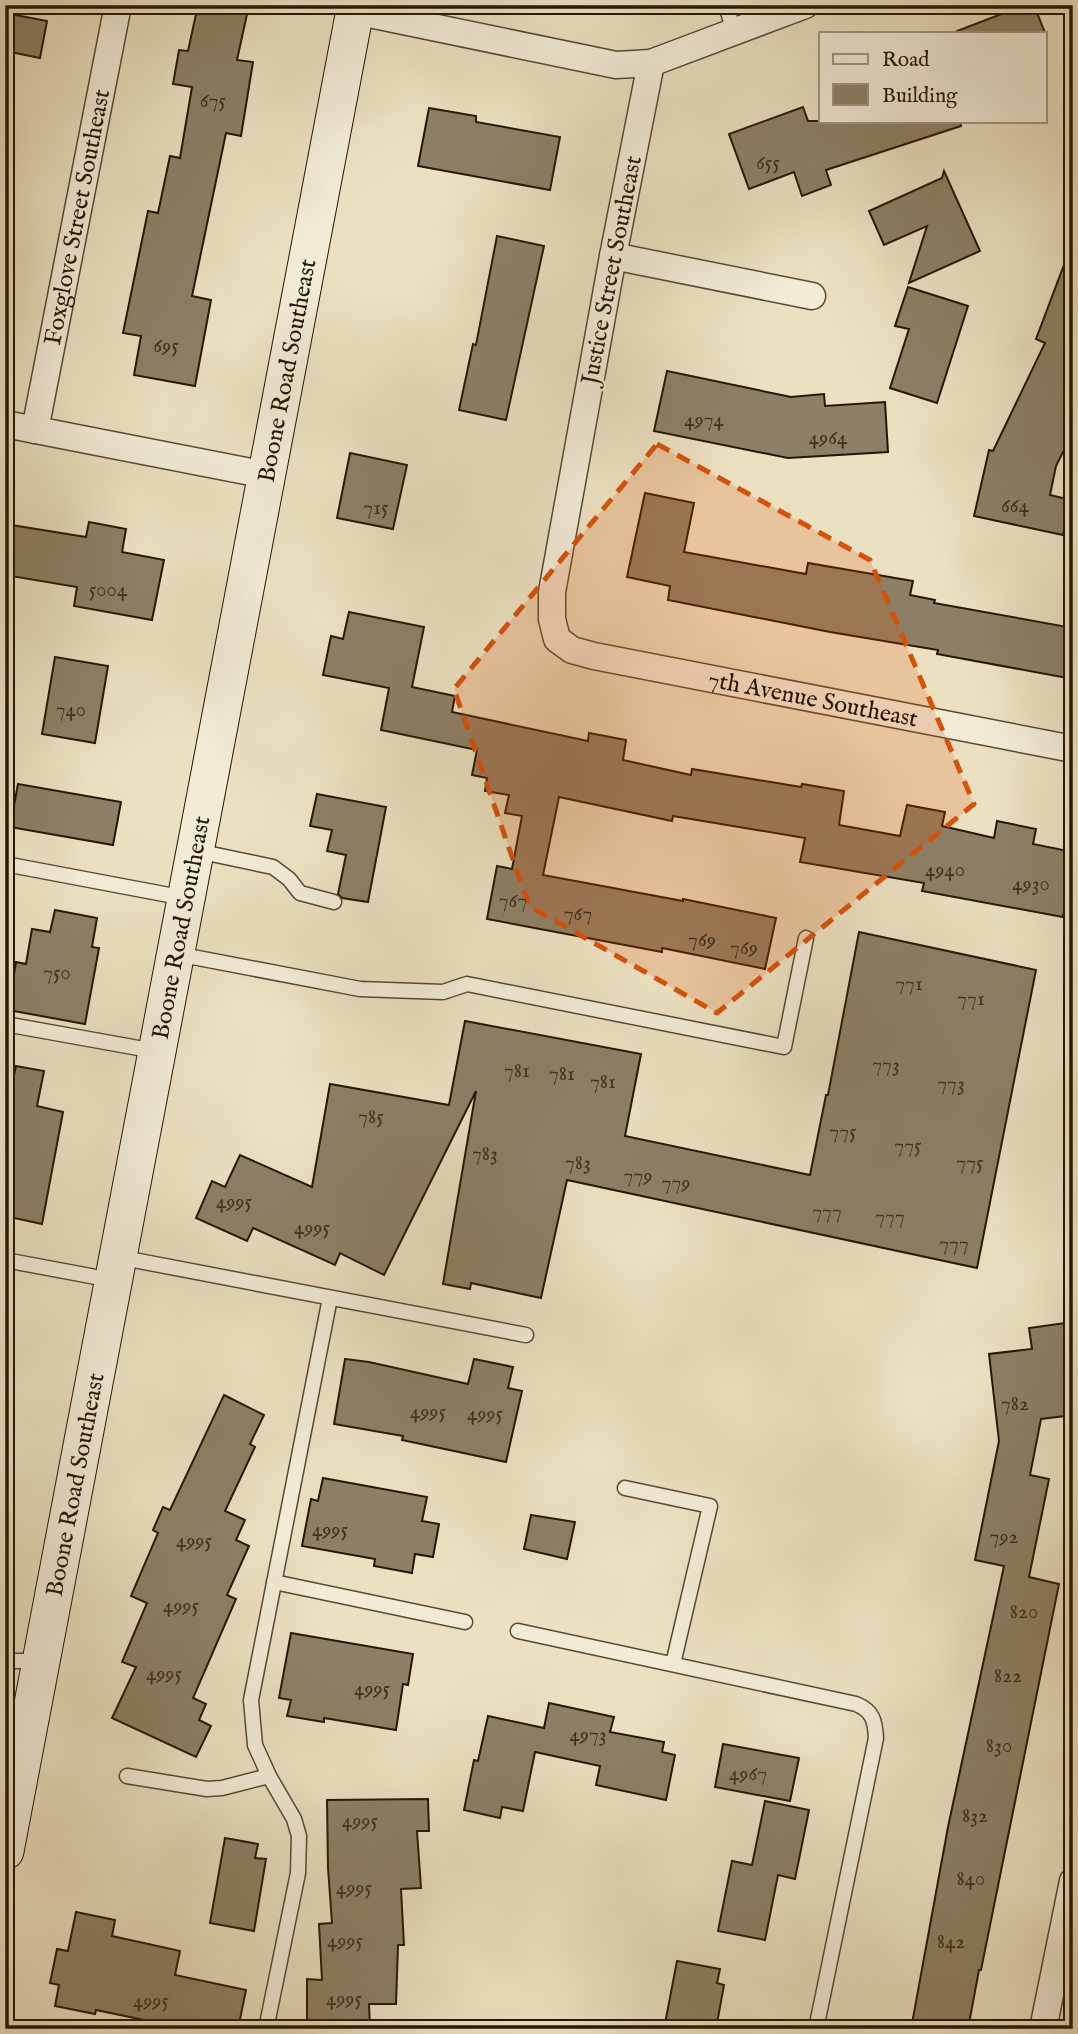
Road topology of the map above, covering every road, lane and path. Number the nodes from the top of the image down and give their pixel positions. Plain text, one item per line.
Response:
1 (118, 5) edge
2 (726, 5) edge
3 (805, 5) edge
4 (356, 8) edge
5 (734, 32) junction
6 (651, 63) junction
7 (613, 256) junction
8 (812, 296) dead end
9 (5, 424) edge
10 (35, 430) junction
11 (266, 475) junction
12 (557, 639) joint
13 (1073, 749) edge
14 (195, 851) junction
15 (5, 864) edge
16 (186, 898) junction
17 (334, 902) dead end
18 (806, 939) dead end
19 (175, 954) junction
20 (5, 1024) edge
21 (157, 1051) junction
22 (5, 1260) edge
23 (116, 1269) junction
24 (330, 1298) junction
25 (526, 1335) dead end
26 (625, 1488) dead end
27 (274, 1582) junction
28 (465, 1622) dead end
29 (518, 1631) dead end
30 (5, 1661) edge
31 (41, 1661) junction
32 (673, 1664) junction
33 (127, 1776) dead end
34 (269, 1776) junction
35 (5, 1851) edge
36 (1073, 1881) edge
37 (266, 2029) edge
38 (816, 2029) edge
39 (1043, 2029) edge

1 - 10 street, Foxglove Street Southeast
2 - 5 lane
3 - 5 street
4 - 6 street
4 - 11 street, Boone Road Southeast
5 - 6 street
6 - 7 street, Justice Street Southeast
7 - 8 street
7 - 12 street, Justice Street Southeast
9 - 10 street
10 - 11 street
11 - 14 street, Boone Road Southeast
12 - 13 street, 7th Avenue Southeast
14 - 16 street, Boone Road Southeast
14 - 17 lane
15 - 16 lane
16 - 19 street, Boone Road Southeast
18 - 19 lane
19 - 21 street, Boone Road Southeast
20 - 21 lane
21 - 23 street, Boone Road Southeast
22 - 23 lane
23 - 24 lane
23 - 31 street, Boone Road Southeast
24 - 25 lane
24 - 27 lane
26 - 32 lane
27 - 28 lane
27 - 34 lane
29 - 32 lane
30 - 31 lane
31 - 35 street, Boone Road Southeast
32 - 38 lane
33 - 34 lane
34 - 37 lane
36 - 39 street

